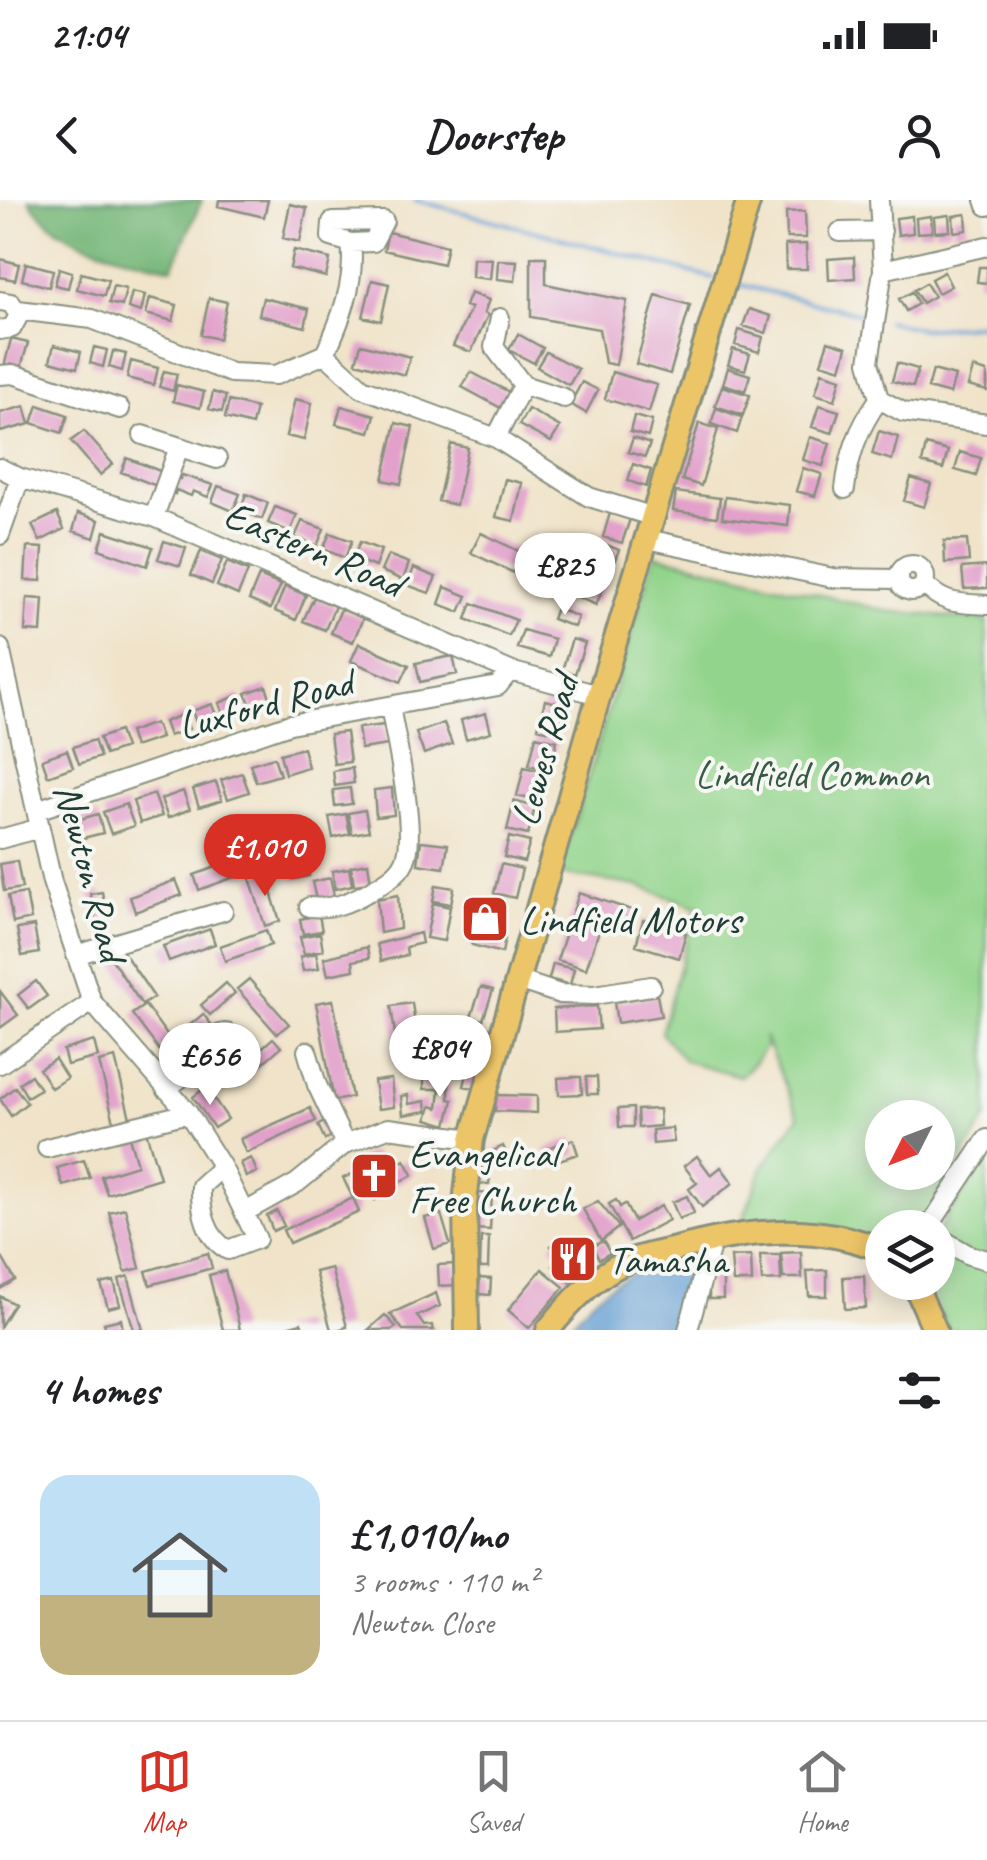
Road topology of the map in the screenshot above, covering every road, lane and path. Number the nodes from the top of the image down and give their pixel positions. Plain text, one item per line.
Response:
1 (749, 200) edge
2 (879, 200) edge
3 (882, 231) junction
4 (840, 232) dead end
5 (351, 243) dead end
6 (987, 246) edge
7 (883, 270) junction
8 (0, 301) edge
9 (18, 310) junction
10 (500, 318) dead end
11 (0, 330) edge
12 (325, 354) junction
13 (0, 374) edge
14 (523, 386) junction
15 (564, 398) dead end
16 (879, 400) junction
17 (120, 409) dead end
18 (987, 424) edge
19 (143, 435) dead end
20 (496, 438) junction
21 (179, 446) junction
22 (217, 458) dead end
23 (0, 468) edge
24 (20, 478) junction
25 (844, 490) dead end
26 (154, 518) junction
27 (650, 528) junction
28 (0, 535) edge
29 (987, 606) edge
30 (0, 648) edge
31 (510, 672) junction
32 (599, 695) junction
33 (390, 706) junction
34 (38, 819) junction
35 (0, 839) edge
36 (309, 907) dead end
37 (223, 911) dead end
38 (76, 954) junction
39 (517, 980) junction
40 (645, 982) dead end
41 (92, 1002) junction
42 (218, 1050) dead end
43 (307, 1051) dead end
44 (0, 1064) edge
45 (166, 1089) junction
46 (188, 1114) junction
47 (987, 1138) edge
48 (472, 1140) junction
49 (345, 1144) junction
50 (48, 1148) dead end
51 (222, 1167) junction
52 (940, 1210) edge
53 (245, 1212) junction
54 (713, 1238) junction
55 (865, 1245) edge
56 (955, 1247) edge
57 (987, 1260) edge
58 (922, 1300) edge
59 (467, 1330) edge
60 (548, 1330) edge
61 (688, 1330) edge
62 (935, 1330) edge

1 - 27 main road, Lewes Road
2 - 3 street
3 - 4 street
3 - 7 street
5 - 12 street
6 - 7 street
7 - 16 street
8 - 9 street
9 - 11 street
9 - 12 street
10 - 14 street
12 - 20 street
13 - 17 street
14 - 15 street
14 - 20 street
16 - 18 street
16 - 25 street
19 - 21 street
20 - 27 street
21 - 22 street
21 - 26 street
23 - 24 street, Eastern Road
24 - 26 street, Eastern Road
24 - 28 street
26 - 31 street, Eastern Road
27 - 29 street
27 - 32 main road, Lewes Road
30 - 34 street, Newton Road
31 - 32 street, Eastern Road
31 - 33 street, Luxford Road
32 - 39 main road, Lewes Road
33 - 34 street, Luxford Road
33 - 36 street
34 - 35 street, Luxford Road
34 - 38 street, Newton Road
37 - 38 street
38 - 41 street, Newton Road
39 - 40 street
39 - 48 main road, Lewes Road
41 - 44 street
41 - 45 street, Newton Road
42 - 45 street
43 - 49 street
45 - 46 street, Newton Road
46 - 50 street
46 - 51 street, Newton Road
47 - 52 street
48 - 49 street
48 - 59 main road, Lewes Road
49 - 53 street
51 - 53 street, Newton Road
51 - 53 street
54 - 55 main road
54 - 60 main road
54 - 61 street
56 - 57 street
58 - 62 main road

